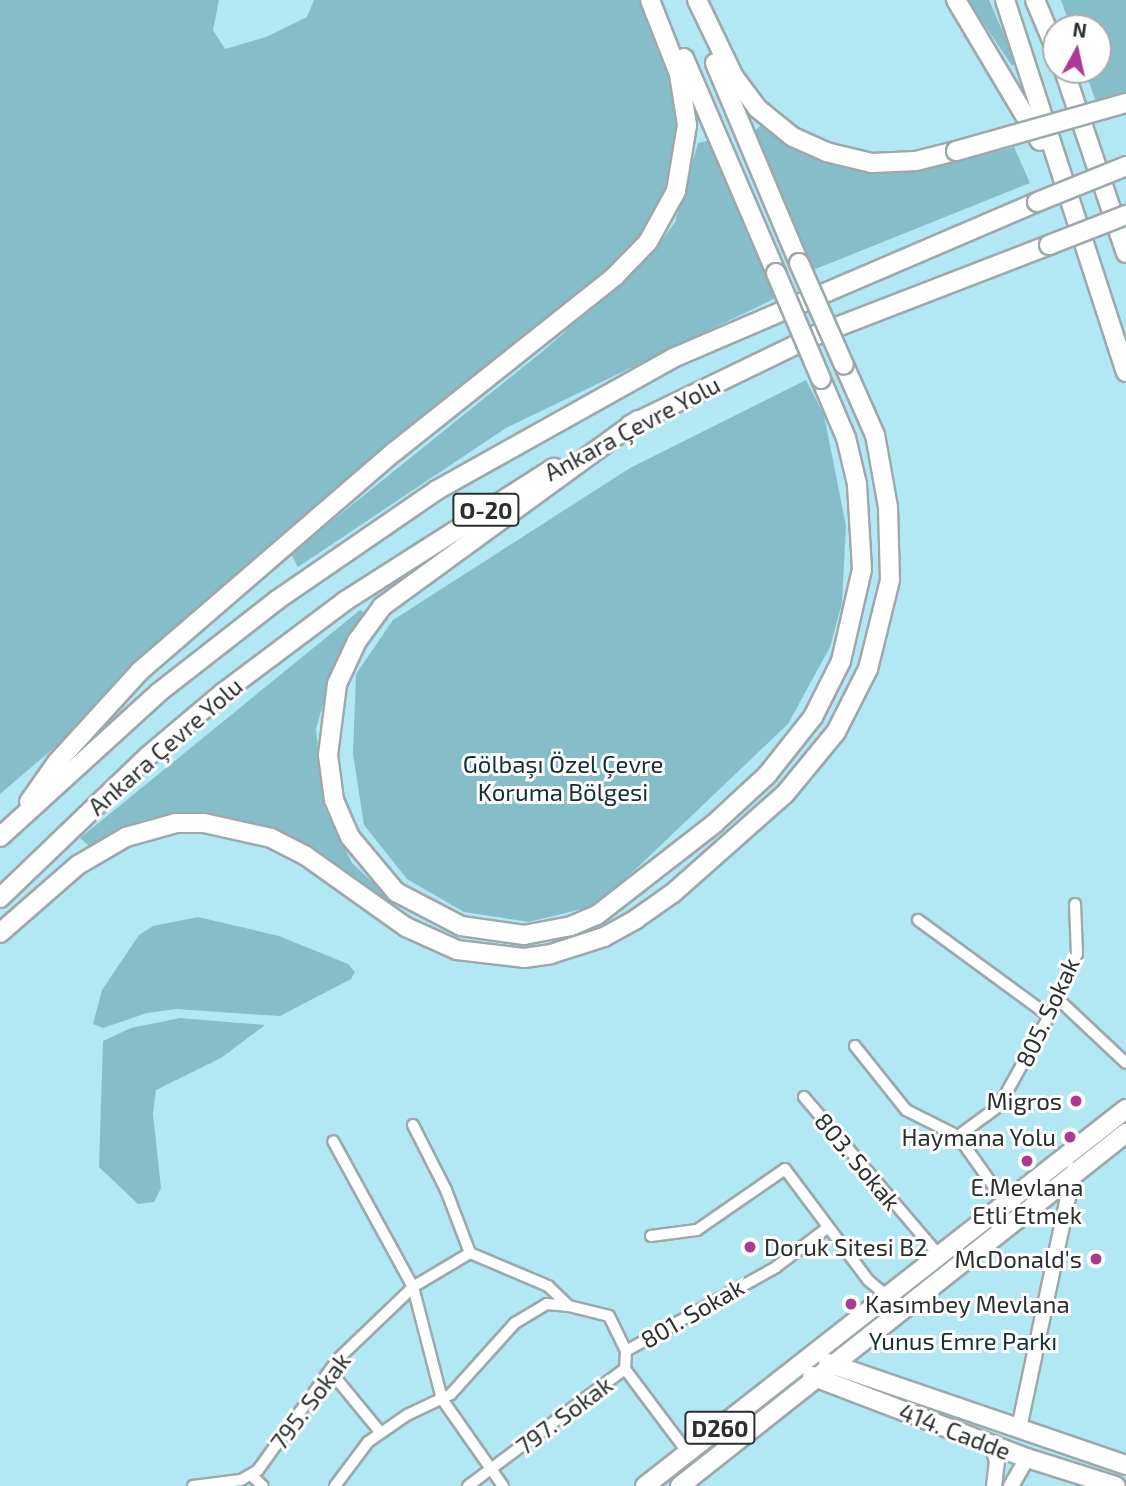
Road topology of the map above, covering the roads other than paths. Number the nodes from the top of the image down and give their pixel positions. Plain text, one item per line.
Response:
1 (650, 0) edge
2 (659, 0) edge
3 (689, 0) edge
4 (697, 0) edge
5 (956, 0) edge
6 (1005, 0) edge
7 (1035, 0) edge
8 (1042, 17) edge
9 (1071, 84) edge
10 (1126, 103) edge
11 (1126, 166) edge
12 (1073, 209) junction
13 (1126, 215) edge
14 (1126, 253) edge
15 (1126, 372) edge
16 (638, 420) junction
17 (23, 815) junction
18 (0, 836) edge
19 (0, 898) edge
20 (1074, 904) dead end
21 (918, 920) dead end
22 (0, 933) edge
23 (1058, 999) junction
24 (1049, 1016) junction
25 (855, 1046) dead end
26 (1126, 1063) edge
27 (804, 1097) dead end
28 (1126, 1109) edge
29 (413, 1125) dead end
30 (1126, 1133) edge
31 (958, 1136) junction
32 (333, 1141) dead end
33 (1069, 1153) junction
34 (1074, 1170) junction
35 (1006, 1204) junction
36 (827, 1228) junction
37 (651, 1236) dead end
38 (470, 1253) junction
39 (940, 1256) junction
40 (413, 1287) junction
41 (888, 1297) junction
42 (569, 1306) junction
43 (625, 1351) junction
44 (812, 1357) junction
45 (835, 1366) junction
46 (625, 1369) junction
47 (795, 1370) junction
48 (330, 1371) junction
49 (820, 1379) junction
50 (442, 1399) junction
51 (1019, 1428) junction
52 (381, 1433) junction
53 (992, 1445) junction
54 (688, 1453) junction
55 (1027, 1458) junction
56 (1126, 1465) edge
57 (493, 1469) junction
58 (251, 1475) junction
59 (193, 1486) edge
60 (263, 1486) edge
61 (335, 1486) edge
62 (468, 1486) edge
63 (503, 1486) edge
64 (645, 1486) edge
65 (680, 1486) edge
66 (995, 1486) edge
67 (1011, 1486) edge
68 (1116, 1486) edge

1 - 17 highway
2 - 16 highway, bridge
3 - 22 highway, bridge
4 - 10 highway, bridge
5 - 12 highway
6 - 12 highway
7 - 8 highway
9 - 14 highway
11 - 17 highway, Ankara Çevre Yolu / O-20, bridge
12 - 15 highway
13 - 16 highway, Ankara Çevre Yolu / O-20, bridge
16 - 19 highway, Ankara Çevre Yolu / O-20
17 - 18 highway, Ankara Çevre Yolu / O-20
20 - 23 street, 805. Sokak
21 - 24 street
23 - 24 street, 805. Sokak
23 - 26 street
24 - 31 street, 805. Sokak
25 - 31 street
27 - 39 street, 803. Sokak
28 - 33 highway, D260
29 - 38 street
30 - 34 highway, D260
31 - 35 street
32 - 40 street
33 - 34 street
33 - 35 highway, D260
34 - 45 highway, D260
34 - 51 street
35 - 39 highway, D260
36 - 37 street
36 - 41 street
36 - 43 street, 801. Sokak
38 - 40 street, 795. Sokak
38 - 42 street
39 - 41 highway, D260
40 - 48 street, 795. Sokak
40 - 50 street
41 - 44 highway, D260
42 - 43 street
42 - 50 street
43 - 46 street
44 - 45 highway, 414. Cadde
44 - 47 highway, D260
45 - 49 highway, D260
45 - 51 highway, 414. Cadde
46 - 54 street
46 - 57 street, 797. Sokak
47 - 49 highway, 414. Cadde
47 - 54 highway, D260
48 - 52 street
48 - 58 street, 795. Sokak
49 - 53 highway, 414. Cadde
49 - 65 highway, D260
50 - 52 street
50 - 57 street
51 - 56 highway, 414. Cadde
52 - 61 street
53 - 55 highway, 414. Cadde
53 - 66 street
54 - 64 highway, D260
55 - 67 street
55 - 68 highway, 414. Cadde
57 - 62 street, 797. Sokak
57 - 63 street
58 - 59 street
58 - 60 street

